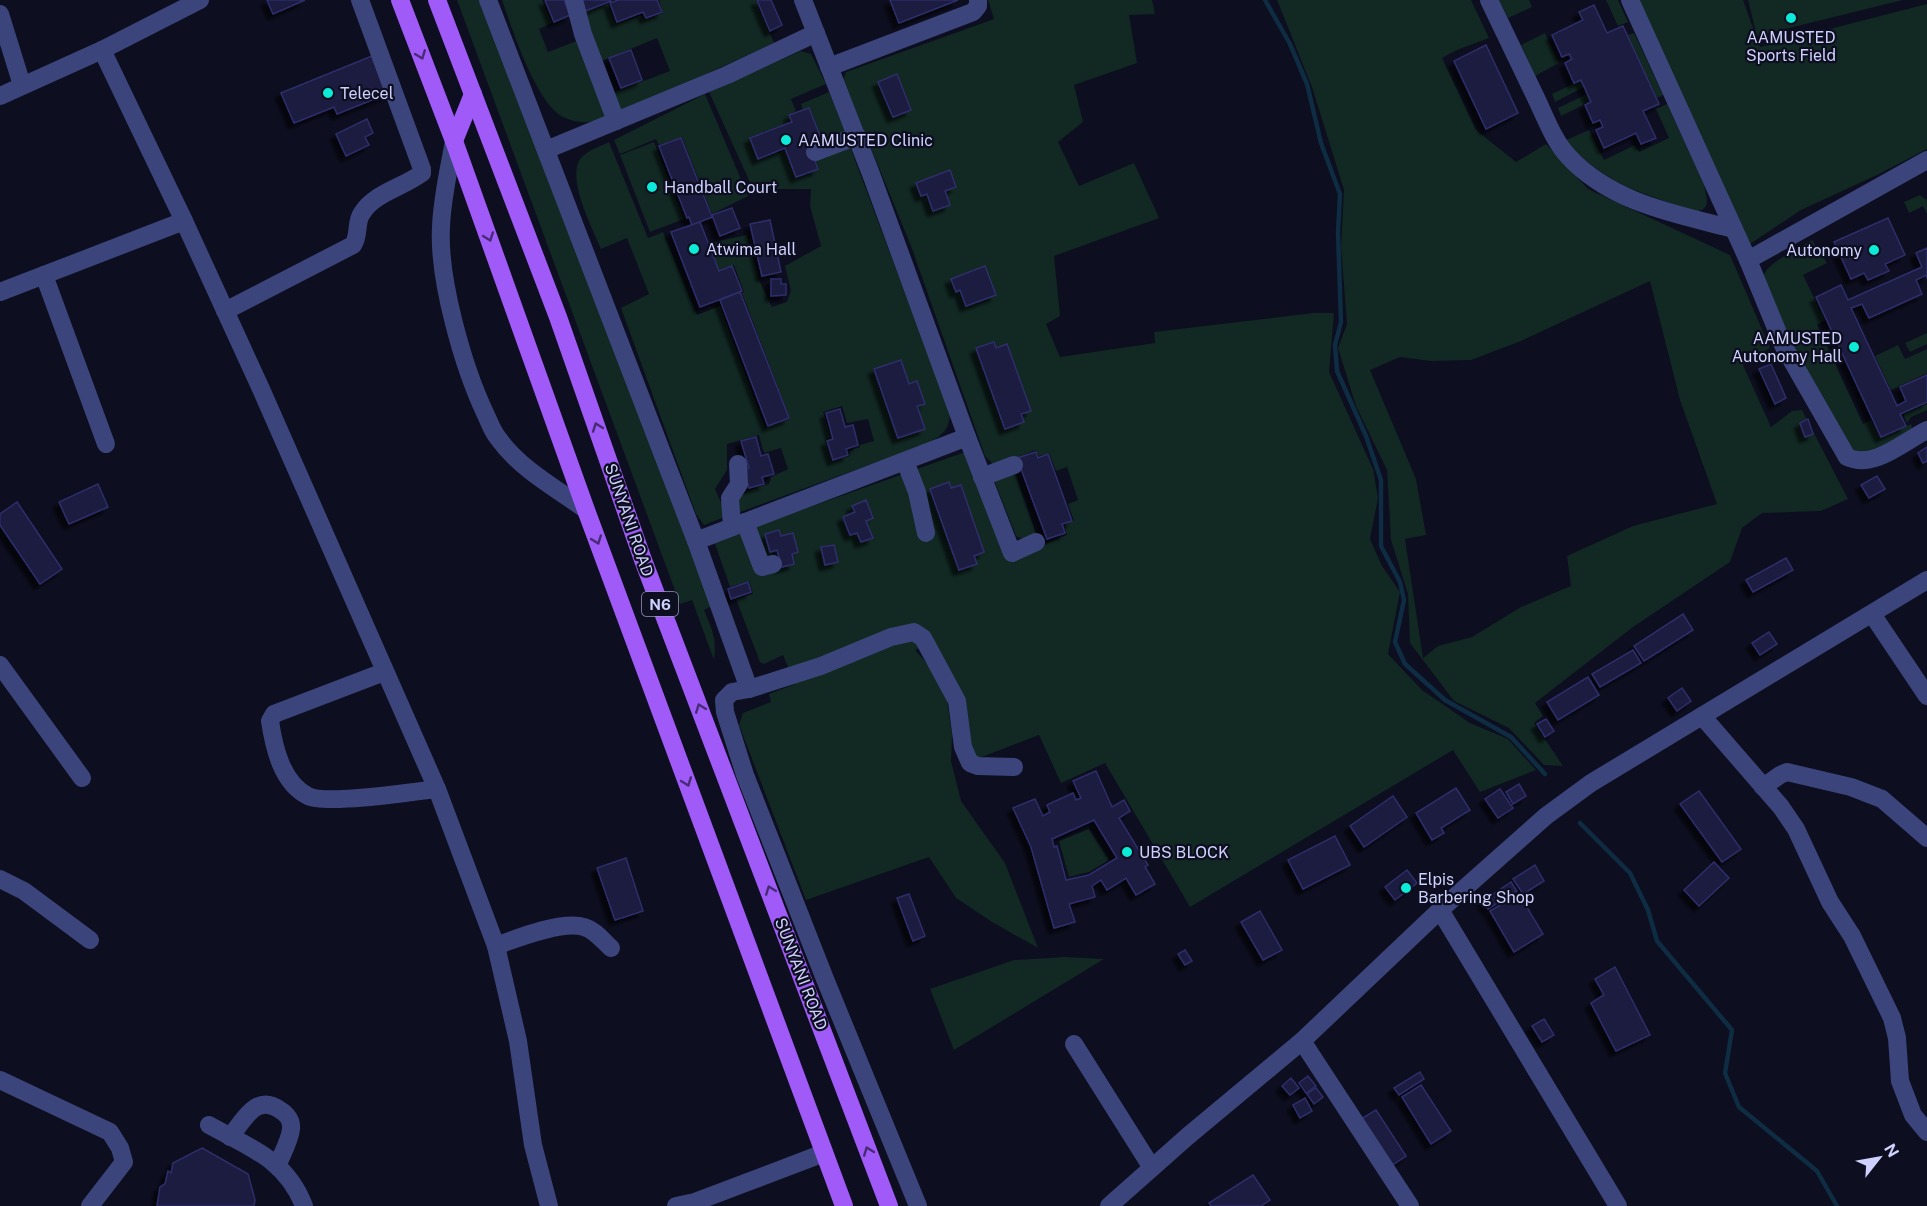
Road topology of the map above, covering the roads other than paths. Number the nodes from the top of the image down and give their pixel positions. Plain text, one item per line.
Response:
1 (360, 0) edge
2 (400, 0) edge
3 (437, 0) edge
4 (488, 0) edge
5 (574, 0) edge
6 (804, 0) edge
7 (978, 0) edge
8 (1489, 0) edge
9 (1630, 0) edge
10 (196, 1) edge
11 (0, 14) edge
12 (816, 33) junction
13 (102, 50) junction
14 (829, 67) junction
15 (22, 85) junction
16 (473, 94) junction
17 (0, 96) edge
18 (616, 121) junction
19 (856, 136) junction
20 (454, 141) junction
21 (546, 150) junction
22 (815, 152) dead end
23 (1927, 160) edge
24 (184, 221) junction
25 (1734, 229) junction
26 (1748, 260) junction
27 (44, 275) junction
28 (0, 292) edge
29 (225, 311) junction
30 (1927, 430) edge
31 (967, 437) junction
32 (106, 444) dead end
33 (905, 461) junction
34 (738, 464) dead end
35 (1014, 465) dead end
36 (982, 477) junction
37 (586, 510) junction
38 (739, 525) junction
39 (926, 533) dead end
40 (696, 541) junction
41 (1036, 542) dead end
42 (773, 564) dead end
43 (1927, 580) edge
44 (1872, 614) junction
45 (0, 665) edge
46 (384, 672) junction
47 (749, 689) junction
48 (1927, 696) edge
49 (1702, 716) junction
50 (1014, 767) dead end
51 (82, 778) dead end
52 (1763, 787) junction
53 (437, 789) junction
54 (1927, 838) edge
55 (0, 879) edge
56 (1440, 910) junction
57 (90, 940) dead end
58 (496, 946) junction
59 (611, 948) dead end
60 (1302, 1041) junction
61 (1074, 1044) dead end
62 (0, 1080) edge
63 (209, 1125) dead end
64 (1927, 1132) edge
65 (230, 1137) junction
66 (825, 1153) junction
67 (278, 1164) junction
68 (1152, 1168) junction
69 (694, 1204) edge
70 (90, 1206) edge
71 (304, 1206) edge
72 (549, 1206) edge
73 (676, 1206) edge
74 (844, 1206) edge
75 (890, 1206) edge
76 (918, 1206) edge
77 (1109, 1206) edge
78 (1410, 1206) edge
79 (1618, 1206) edge

1 - 29 street
2 -> 20 main road, N6
3 - 16 main road, SUNYANI ROAD / N6
4 - 21 street
5 - 18 street
6 - 12 street
7 - 14 street
8 - 25 street
9 - 25 street
10 - 13 street
11 - 15 street
12 - 14 street
12 - 18 street
13 - 15 street
13 - 24 street
14 - 19 street
15 - 17 street
16 - 20 main road
75 -> 16 main road, SUNYANI ROAD / N6
18 - 21 street
19 - 22 street
19 - 31 street
20 -> 37 main road, N6
20 - 37 street
21 - 40 street
23 - 26 street
24 - 27 street
24 - 29 street
25 - 26 street
26 - 30 street
27 - 28 street
27 - 32 street
29 - 46 street
31 - 33 street
31 - 36 street
33 - 38 street
33 - 39 street
34 - 38 street
35 - 36 street
36 - 41 street
37 -> 66 main road, N6
38 - 40 street
38 - 42 street
40 - 47 street
43 - 44 street
44 - 48 street
44 - 49 street
45 - 51 street
46 - 53 street
46 - 53 street
47 - 50 street
47 - 76 street
49 - 52 street
49 - 56 street
52 - 54 street
52 - 64 street
53 - 58 street
55 - 57 street
56 - 60 street
56 - 79 street
58 - 59 street
58 - 72 street
60 - 68 street
60 - 78 street
61 - 68 street
62 - 70 street
63 - 65 street
65 - 67 street
65 - 67 street
66 - 69 street
66 - 74 main road, N6
67 - 71 street
68 - 77 street
69 - 73 street

